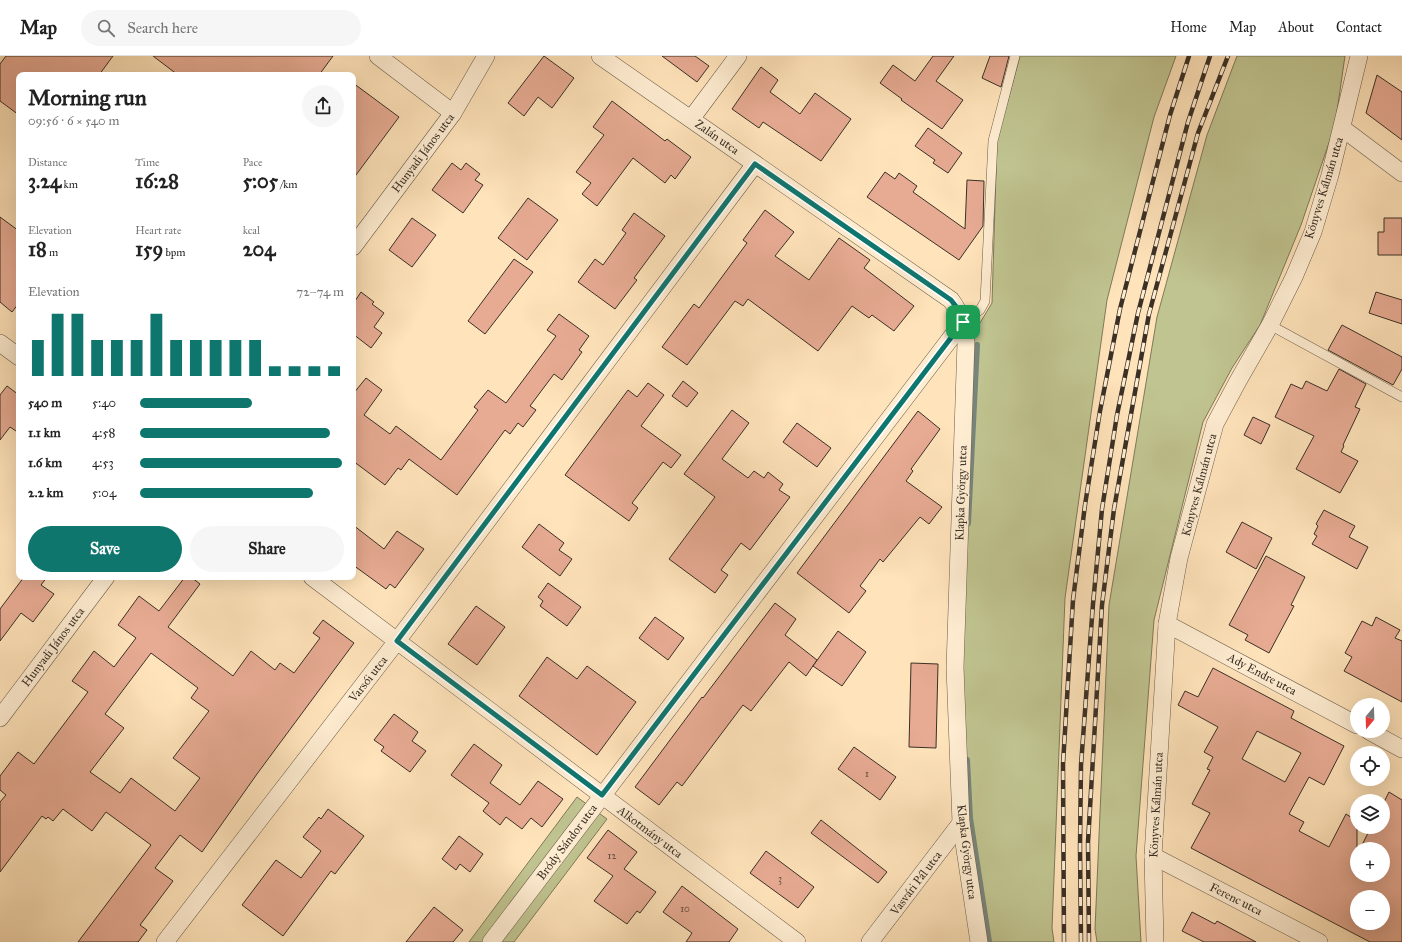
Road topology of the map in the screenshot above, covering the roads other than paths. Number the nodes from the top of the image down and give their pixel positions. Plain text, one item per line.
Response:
1 (378, 56) edge
2 (486, 56) edge
3 (600, 56) edge
4 (738, 56) edge
5 (1015, 56) edge
6 (1359, 56) edge
7 (454, 113) junction
8 (691, 119) junction
9 (1342, 128) junction
10 (755, 164) junction
11 (1402, 173) edge
12 (356, 243) edge
13 (963, 322) junction
14 (1270, 325) junction
15 (0, 343) edge
16 (16, 355) edge
17 (1402, 397) edge
18 (104, 580) edge
19 (316, 580) edge
20 (1167, 624) junction
21 (397, 641) junction
22 (0, 718) edge
23 (1350, 721) edge
24 (1382, 738) edge
25 (1402, 749) edge
26 (602, 795) junction
27 (961, 823) junction
28 (1153, 856) junction
29 (165, 942) edge
30 (491, 942) edge
31 (797, 942) edge
32 (870, 942) edge
33 (979, 942) edge
34 (1155, 942) edge
35 (1319, 942) edge

1 - 7 street
2 - 7 street, Hunyadi János utca
3 - 8 street, Zalán utca
4 - 8 street
5 - 13 lane
6 - 9 street, Könyves Kálmán utca
7 - 12 street, Hunyadi János utca
8 - 10 street, Zalán utca
9 - 11 street
9 - 14 street, Könyves Kálmán utca
10 - 13 street, Zalán utca
10 - 21 street, Varsói utca
13 - 26 street, Bródy Sándor utca
13 - 27 street, Klapka György utca
14 - 17 lane
14 - 20 street, Könyves Kálmán utca
15 - 16 street
18 - 22 street, Hunyadi János utca
19 - 21 street, Alkotmány utca
20 - 23 street, Ady Endre utca
20 - 28 street, Könyves Kálmán utca
21 - 26 street, Alkotmány utca
21 - 29 street, Varsói utca
24 - 25 street
26 - 30 street, Bródy Sándor utca
26 - 31 street, Alkotmány utca
27 - 32 street, Vasvári Pál utca
27 - 33 street, Klapka György utca
28 - 34 street, Könyves Kálmán utca
28 - 35 street, Ferenc utca

